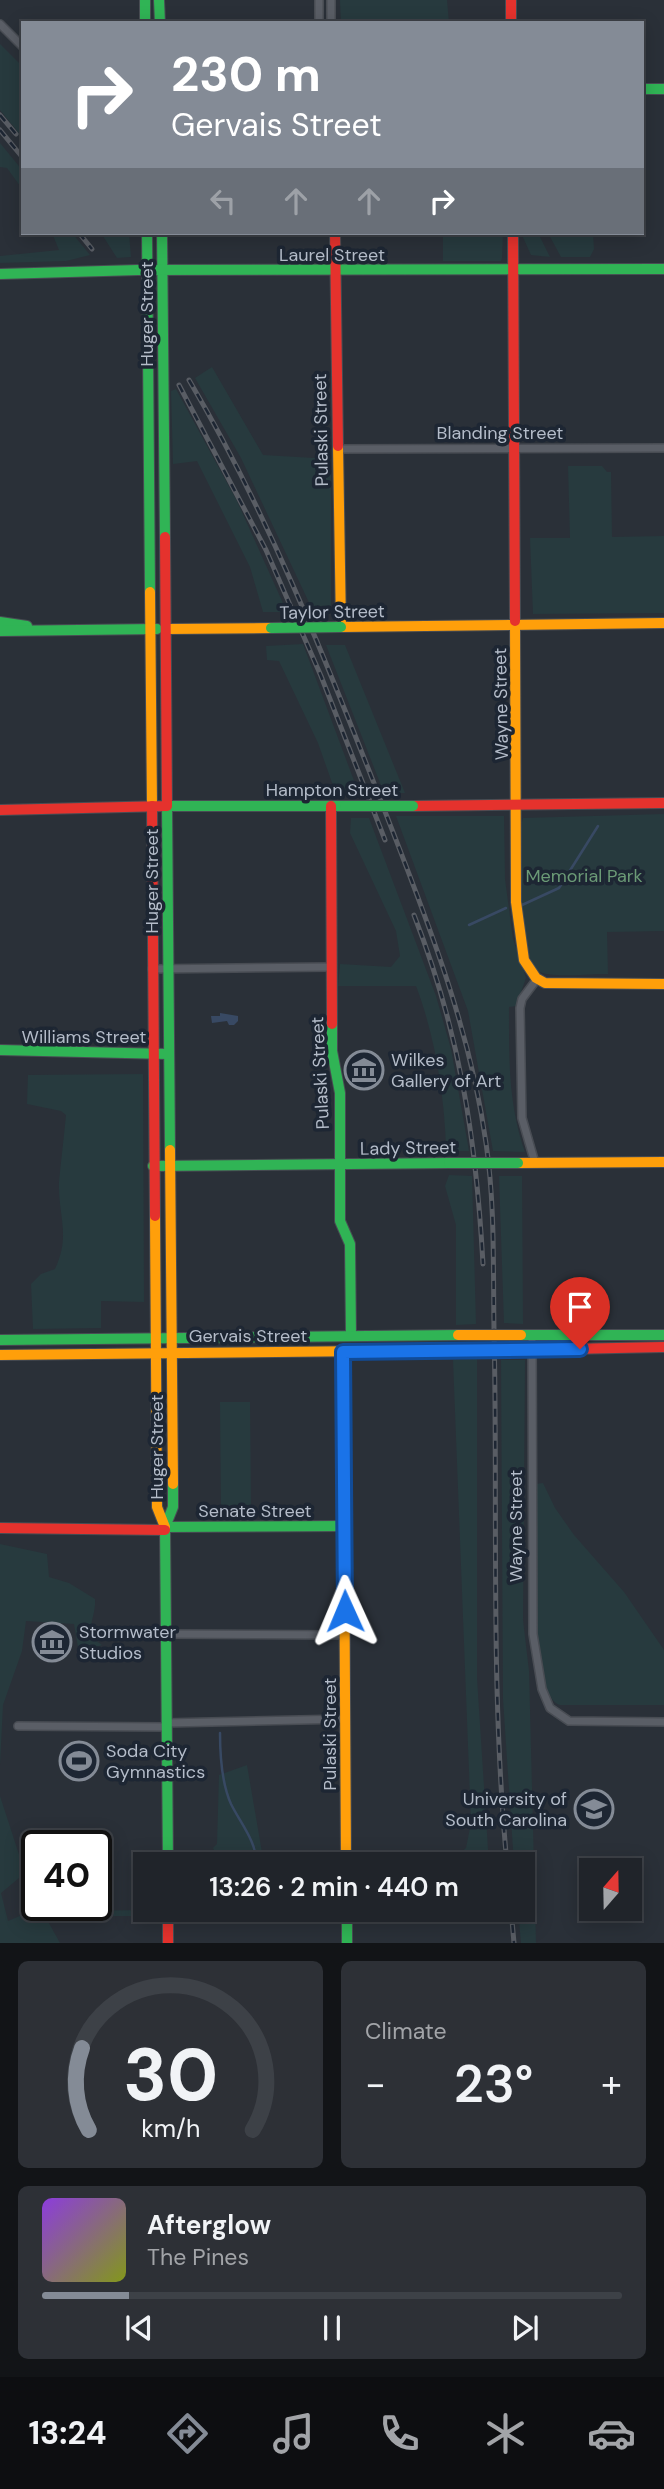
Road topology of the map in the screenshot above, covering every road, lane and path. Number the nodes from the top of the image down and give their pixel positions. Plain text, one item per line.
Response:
1 (145, 0) edge
2 (159, 0) edge
3 (319, 0) edge
4 (331, 0) edge
5 (511, 0) edge
6 (145, 21) edge
7 (160, 21) edge
8 (319, 21) edge
9 (331, 21) edge
10 (511, 21) edge
11 (0, 24) edge
12 (21, 45) edge
13 (644, 89) edge
14 (664, 89) edge
15 (147, 235) edge
16 (162, 235) edge
17 (335, 235) edge
18 (513, 235) edge
19 (664, 268) edge
20 (148, 270) junction
21 (163, 270) junction
22 (513, 270) junction
23 (336, 272) junction
24 (0, 274) edge
25 (664, 447) edge
26 (515, 448) junction
27 (337, 449) junction
28 (0, 622) edge
29 (664, 623) edge
30 (515, 626) junction
31 (341, 627) junction
32 (149, 629) junction
33 (167, 629) junction
34 (41, 630) junction
35 (0, 631) edge
36 (664, 803) edge
37 (517, 805) junction
38 (152, 806) junction
39 (167, 806) junction
40 (331, 806) junction
41 (0, 809) edge
42 (332, 967) junction
43 (152, 969) junction
44 (168, 969) junction
45 (537, 979) junction
46 (664, 984) edge
47 (0, 1050) edge
48 (152, 1053) junction
49 (168, 1054) junction
50 (664, 1162) edge
51 (535, 1163) junction
52 (340, 1164) junction
53 (171, 1166) junction
54 (153, 1167) junction
55 (527, 1335) junction
56 (664, 1335) edge
57 (351, 1336) junction
58 (381, 1336) junction
59 (155, 1338) junction
60 (173, 1338) junction
61 (0, 1340) edge
62 (664, 1347) edge
63 (526, 1350) junction
64 (343, 1352) junction
65 (155, 1353) junction
66 (173, 1353) junction
67 (0, 1355) edge
68 (344, 1526) junction
69 (0, 1528) edge
70 (165, 1529) junction
71 (166, 1634) junction
72 (345, 1635) junction
73 (346, 1719) junction
74 (664, 1722) edge
75 (166, 1725) junction
76 (18, 1726) dead end
77 (168, 1852) edge
78 (346, 1852) edge
79 (168, 1922) edge
80 (347, 1922) edge
81 (168, 1943) edge
82 (347, 1943) edge

1 - 6 main road
2 - 7 main road
3 - 8 street
4 - 9 street
5 - 10 main road
11 - 12 street
13 - 14 main road
15 - 20 main road, Huger Street
16 - 21 main road, Huger Street
17 - 23 main road, Pulaski Street
18 - 22 main road, Wayne Street
19 - 22 main road, Laurel Street
20 - 21 main road, Laurel Street
20 - 24 main road, Laurel Street
20 - 32 main road, Huger Street
21 - 23 main road, Laurel Street
21 - 33 main road, Huger Street
22 - 23 main road, Laurel Street
22 - 26 main road, Wayne Street
23 - 27 main road, Pulaski Street
25 - 26 street, Blanding Street
26 - 27 street, Blanding Street
26 - 30 main road, Wayne Street
27 - 31 main road, Pulaski Street
28 - 34 main road
29 - 30 main road, Taylor Street
30 - 31 main road, Taylor Street
30 - 37 main road, Wayne Street
31 - 33 main road, Taylor Street, bridge
32 - 33 main road, Taylor Street
32 - 34 main road, Taylor Street
32 - 38 main road, Huger Street
33 - 39 main road, Huger Street
34 - 35 main road, Taylor Street
36 - 37 main road, Hampton Street
37 - 40 main road, Hampton Street, bridge
37 - 45 main road, Wayne Street
38 - 39 main road, Hampton Street
38 - 41 main road, Hampton Street
38 - 43 main road, Huger Street
39 - 40 main road, Hampton Street
39 - 44 main road, Huger Street
40 - 42 main road, Pulaski Street
42 - 44 street
42 - 52 main road, Pulaski Street
43 - 44 street
43 - 48 main road, Huger Street
44 - 49 main road, Huger Street
45 - 46 main road
45 - 51 street
47 - 48 main road, Williams Street
48 - 49 main road, Williams Street
48 - 54 main road, Huger Street
49 - 53 main road, Huger Street
50 - 51 main road, Lady Street
51 - 52 main road, Lady Street, bridge
52 - 53 main road, Lady Street
52 - 57 main road, Pulaski Street
53 - 54 main road, Lady Street
53 - 60 main road, Huger Street
54 - 59 main road, Huger Street
55 - 56 main road, Gervais Street
55 - 58 main road, Gervais Street, bridge
55 - 63 street, Wayne Street
57 - 58 main road, Gervais Street
57 - 60 main road, Gervais Street
58 - 64 main road
59 - 60 main road, Gervais Street
59 - 61 main road, Gervais Street
59 - 65 main road, Huger Street
60 - 66 main road, Huger Street
62 - 63 main road, Gervais Street
63 - 64 main road, Gervais Street, bridge
63 - 74 street, Wayne Street
64 - 66 main road, Gervais Street
64 - 68 main road, Pulaski Street
65 - 66 main road, Gervais Street
65 - 67 main road, Gervais Street
65 - 70 main road, Huger Street
66 - 70 main road, Huger Street
68 - 70 main road, Senate Street
68 - 72 main road, Pulaski Street
69 - 70 main road, Senate Street
70 - 71 main road, Huger Street
71 - 72 street
71 - 75 main road, Huger Street
72 - 73 main road, Pulaski Street
73 - 75 street
73 - 78 main road, Pulaski Street
75 - 76 street
75 - 77 main road, Huger Street
79 - 81 main road
80 - 82 main road

